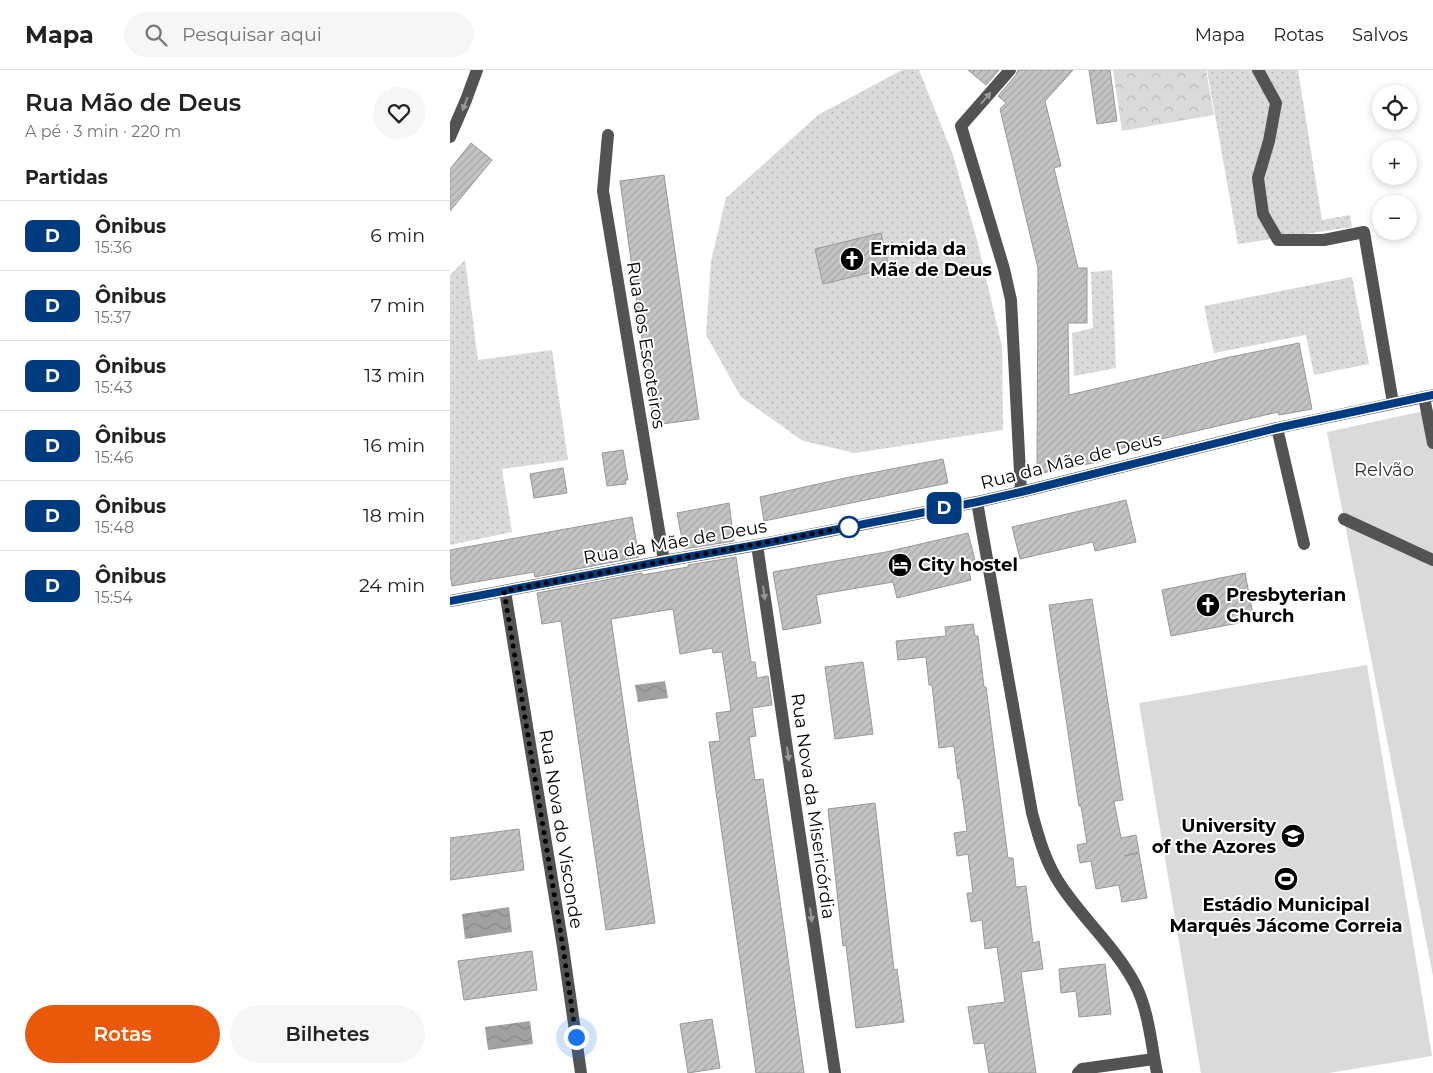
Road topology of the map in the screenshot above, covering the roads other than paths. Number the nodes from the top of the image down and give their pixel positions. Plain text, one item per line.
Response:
1 (477, 70) edge
2 (1010, 70) edge
3 (1258, 70) edge
4 (608, 135) dead end
5 (450, 137) edge
6 (1429, 396) edge
7 (1393, 402) junction
8 (1277, 428) junction
9 (1433, 444) edge
10 (1021, 492) junction
11 (977, 502) junction
12 (1344, 518) dead end
13 (1304, 544) dead end
14 (756, 545) junction
15 (1433, 560) edge
16 (664, 561) junction
17 (504, 591) junction
18 (450, 601) edge
19 (1154, 1059) junction
20 (580, 1073) edge
21 (835, 1073) edge
22 (1078, 1073) edge
23 (1157, 1073) edge

1 -> 5 street
10 -> 2 street
3 - 7 street
4 - 16 street, Rua dos Escoteiros
6 - 7 street, Rua da Mãe de Deus
6 - 9 street
7 - 8 street, Rua da Mãe de Deus
8 - 10 street, Rua da Mãe de Deus
8 - 13 street
10 - 11 street, Rua da Mãe de Deus
11 - 14 street, Rua da Mãe de Deus
11 - 19 street
12 - 15 street
14 - 16 street, Rua da Mãe de Deus
14 -> 21 street, Rua Nova da Misericórdia
16 - 17 street, Rua da Mãe de Deus
17 - 18 street, Rua da Mãe de Deus
17 - 20 street, Rua Nova do Visconde
19 - 22 street
19 - 23 street

